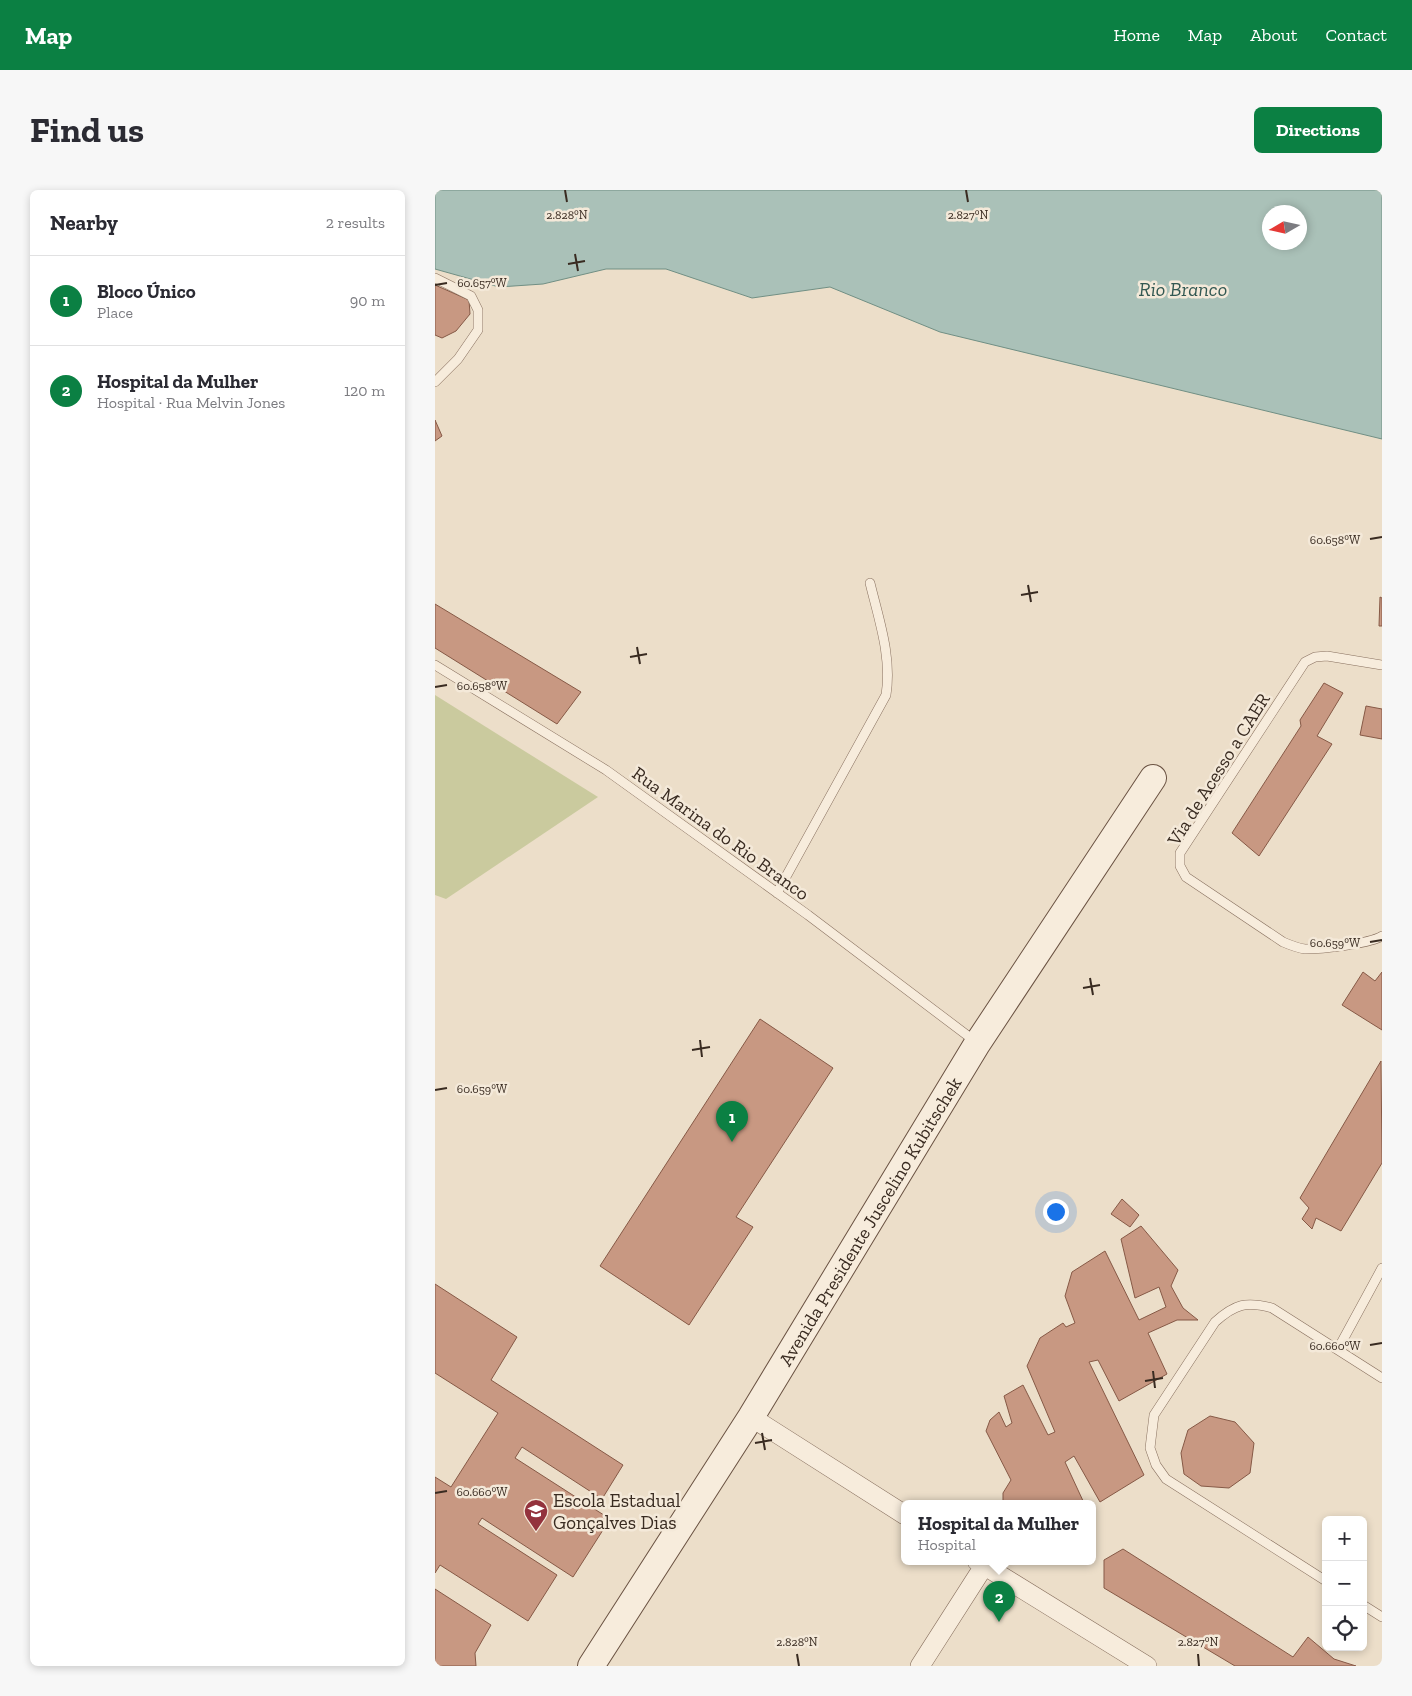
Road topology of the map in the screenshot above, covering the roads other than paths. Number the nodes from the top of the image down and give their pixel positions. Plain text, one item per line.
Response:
1 (435, 278) edge
2 (435, 382) edge
3 (870, 583) dead end
4 (435, 665) edge
5 (1382, 665) edge
6 (1153, 778) dead end
7 (777, 893) junction
8 (1382, 936) edge
9 (977, 1044) junction
10 (1382, 1268) edge
11 (1339, 1349) junction
12 (1382, 1378) edge
13 (751, 1417) junction
14 (901, 1512) edge
15 (980, 1565) edge
16 (984, 1565) edge
17 (1322, 1578) edge
18 (1365, 1606) edge
19 (1382, 1617) edge
20 (591, 1666) edge
21 (919, 1666) edge
22 (1147, 1666) edge

1 - 2 lane
3 - 7 lane
4 - 7 lane, Rua Marina do Rio Branco
5 - 8 lane, Via de Acesso a CAER
6 - 9 street, Avenida Presidente Juscelino Kubitschek
7 - 9 lane, Rua Marina do Rio Branco
9 - 13 street, Avenida Presidente Juscelino Kubitschek
10 - 11 lane
11 - 12 lane
11 - 17 lane
13 - 14 street
13 - 20 street, Avenida Presidente Juscelino Kubitschek
15 - 21 street
16 - 22 street
18 - 19 lane

